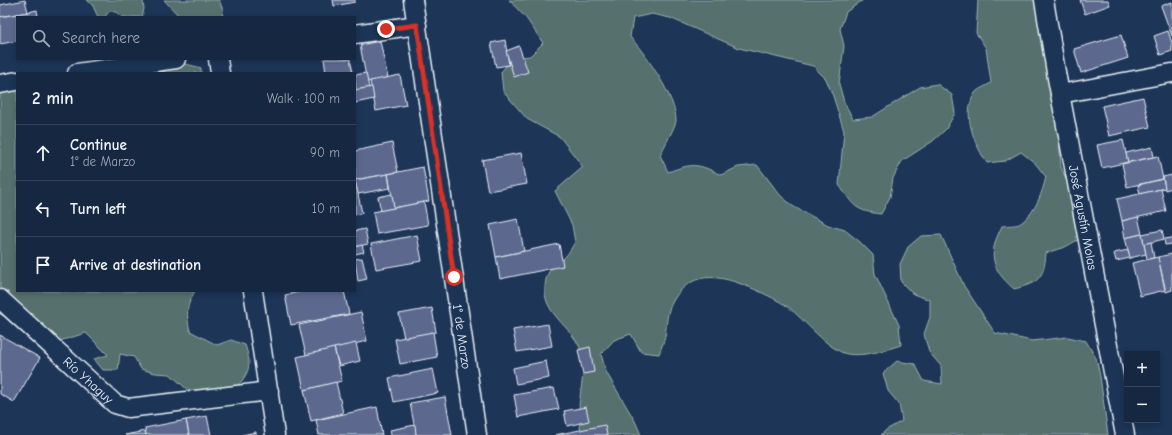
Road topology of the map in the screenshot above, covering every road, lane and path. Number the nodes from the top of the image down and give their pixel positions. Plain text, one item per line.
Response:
1 (413, 0) edge
2 (1044, 0) edge
3 (417, 25) junction
4 (356, 34) edge
5 (169, 60) edge
6 (218, 60) edge
7 (84, 72) edge
8 (220, 72) edge
9 (1172, 73) edge
10 (16, 81) edge
11 (0, 84) edge
12 (1060, 94) junction
13 (253, 292) edge
14 (0, 299) edge
15 (269, 391) junction
16 (275, 435) edge
17 (477, 435) edge
18 (1125, 435) edge

1 - 3 street, 1° de Marzo
2 - 12 street, José Agustín Molas
3 - 4 street
3 - 17 street, 1° de Marzo
5 - 7 street
6 - 8 street
9 - 12 street
10 - 11 street
12 - 18 street, José Agustín Molas
13 - 15 street
14 - 15 street, Río Yhaguy
15 - 16 street

